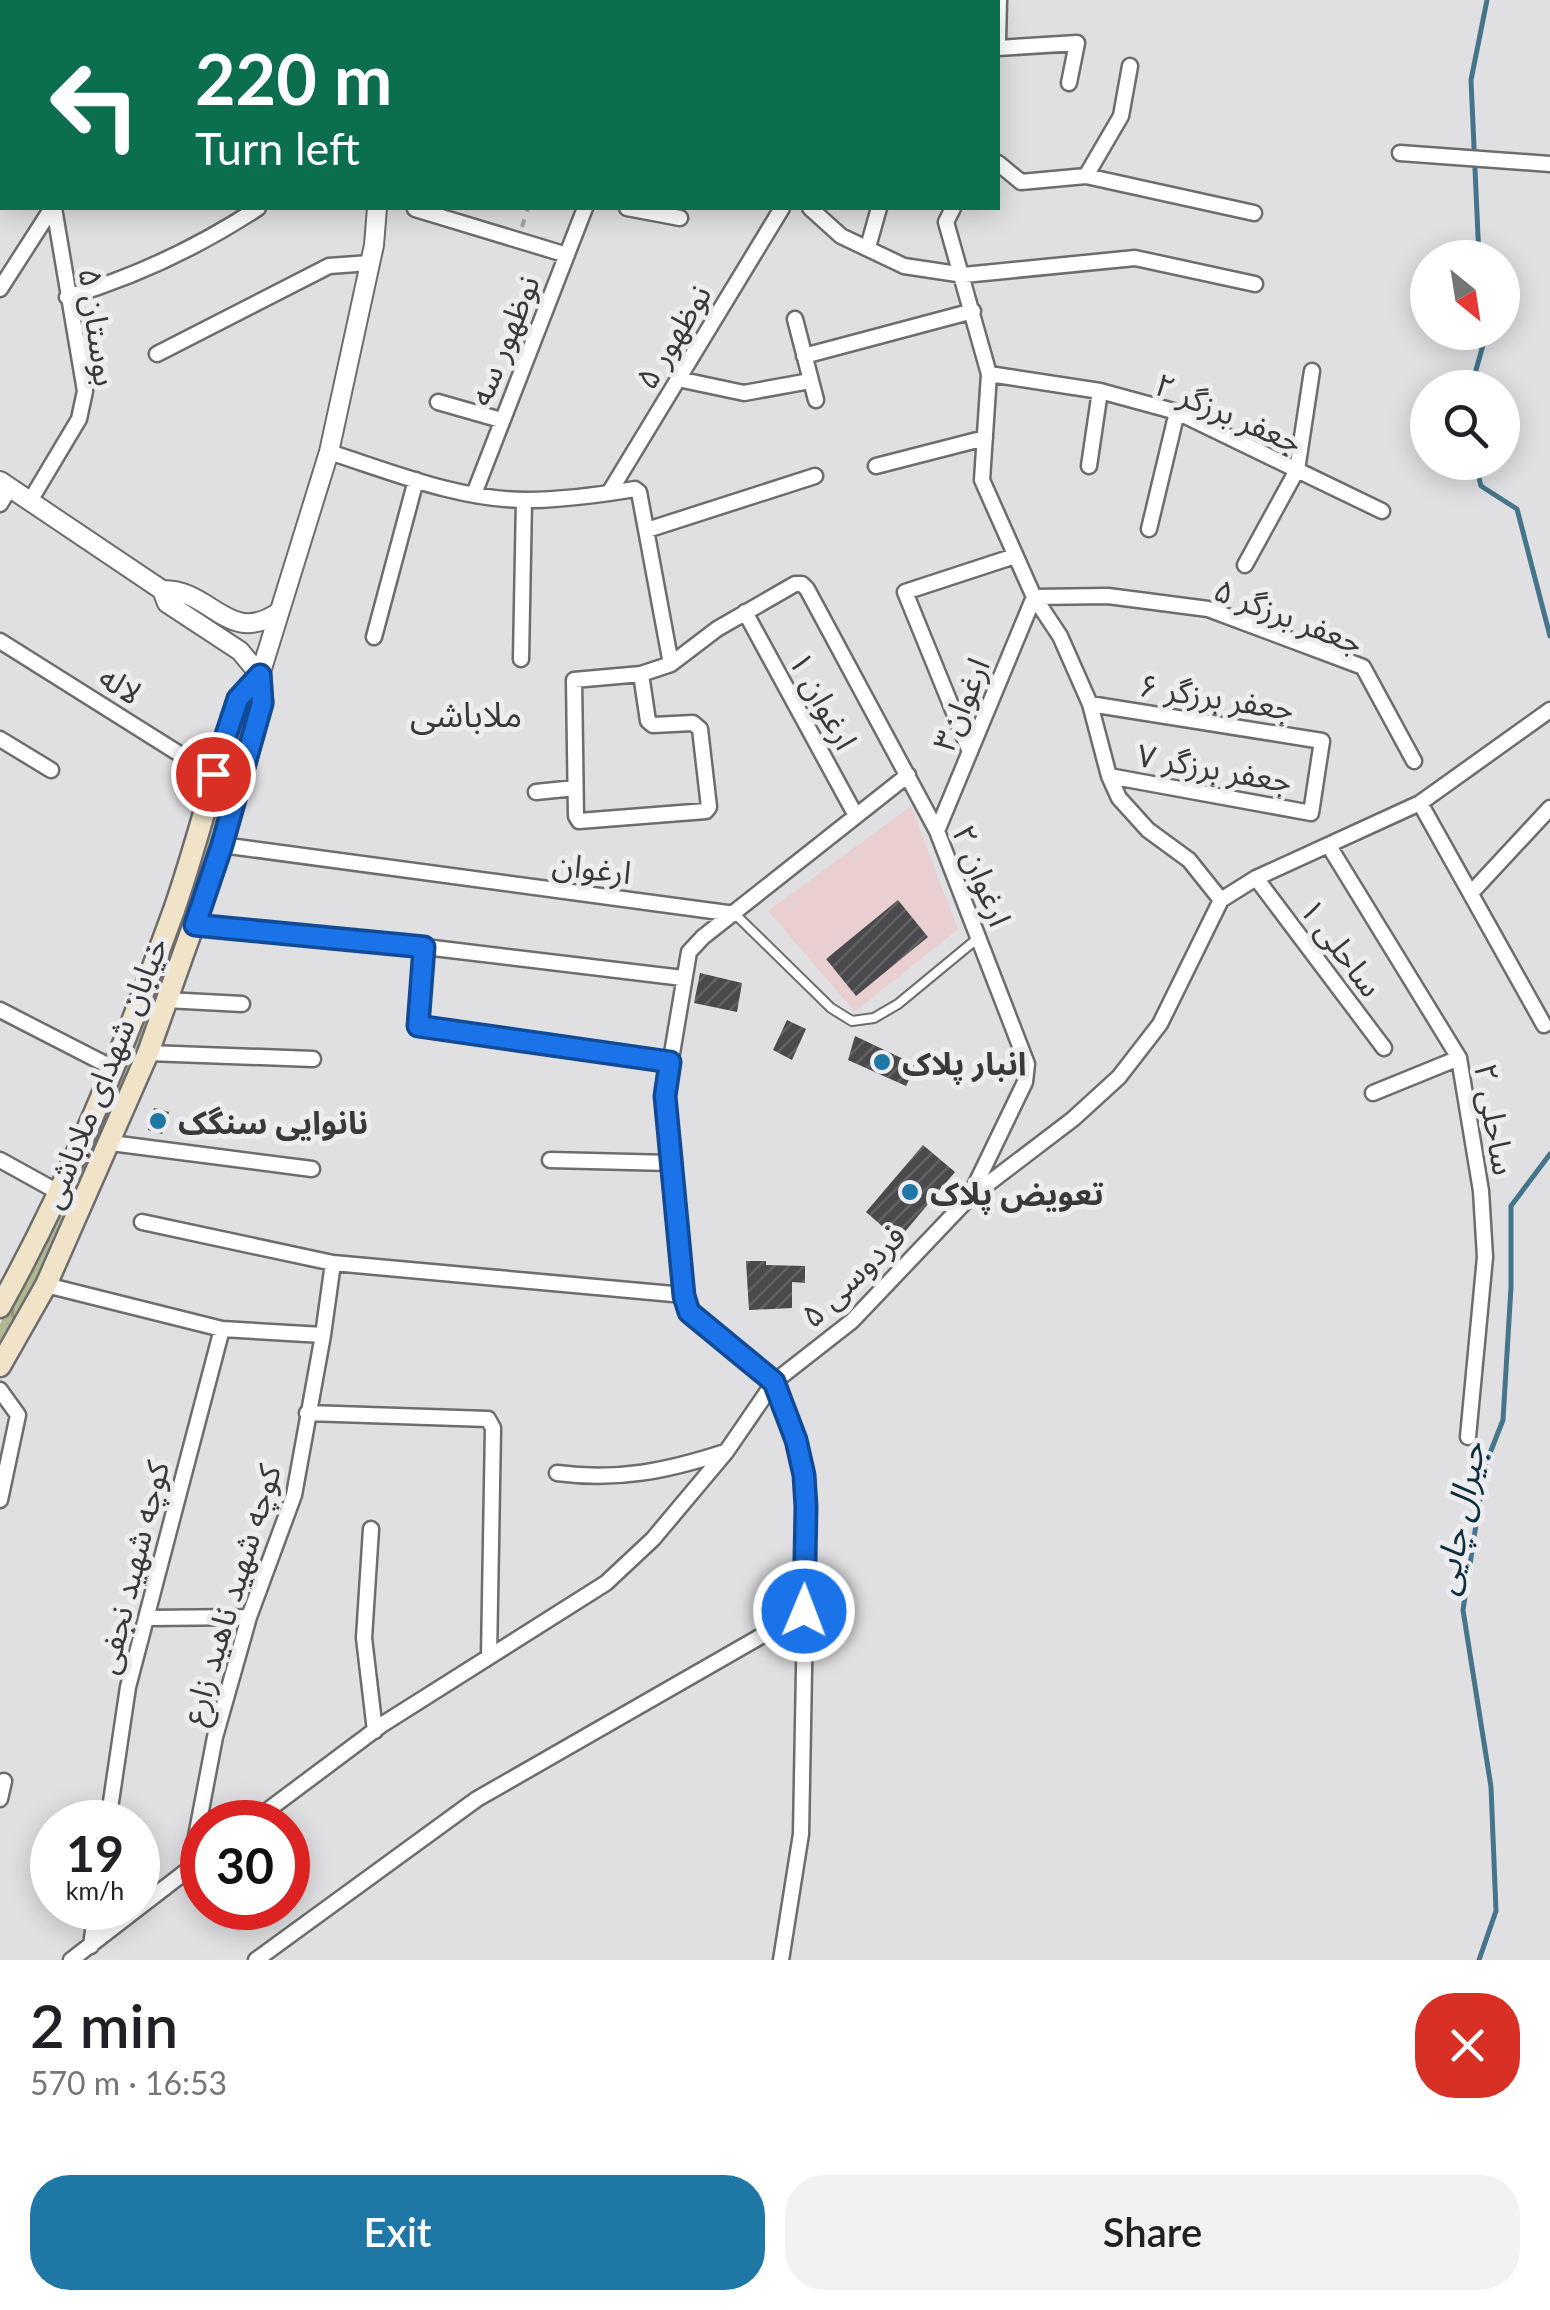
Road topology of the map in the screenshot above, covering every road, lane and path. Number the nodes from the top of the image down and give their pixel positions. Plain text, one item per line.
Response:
1 (1000, 48) edge
2 (1130, 66) dead end
3 (1068, 83) dead end
4 (1400, 153) dead end
5 (1550, 164) edge
6 (1000, 165) edge
7 (1086, 176) junction
8 (53, 210) edge
9 (54, 210) edge
10 (255, 210) edge
11 (377, 210) edge
12 (418, 210) edge
13 (585, 210) edge
14 (638, 210) edge
15 (781, 210) edge
16 (812, 210) edge
17 (878, 210) edge
18 (951, 210) edge
19 (1254, 213) dead end
20 (680, 218) dead end
21 (868, 248) junction
22 (567, 256) junction
23 (370, 263) junction
24 (964, 275) junction
25 (1255, 284) dead end
26 (0, 289) edge
27 (67, 297) junction
28 (972, 311) junction
29 (795, 318) dead end
30 (157, 354) dead end
31 (804, 356) junction
32 (1312, 371) dead end
33 (989, 374) junction
34 (678, 378) junction
35 (810, 381) junction
36 (1100, 392) junction
37 (816, 400) dead end
38 (438, 402) dead end
39 (1177, 412) junction
40 (501, 420) junction
41 (984, 438) junction
42 (329, 452) junction
43 (876, 466) dead end
44 (1089, 466) dead end
45 (1297, 470) junction
46 (815, 476) dead end
47 (416, 480) junction
48 (3, 491) edge
49 (609, 493) junction
50 (474, 494) junction
51 (524, 500) junction
52 (30, 501) junction
53 (1382, 511) dead end
54 (1149, 528) dead end
55 (647, 530) junction
56 (1015, 556) junction
57 (1245, 566) dead end
58 (162, 590) junction
59 (1034, 598) junction
60 (280, 612) junction
61 (745, 612) junction
62 (374, 637) dead end
63 (0, 641) edge
64 (521, 659) dead end
65 (671, 664) junction
66 (642, 674) junction
67 (260, 675) junction
68 (1090, 704) junction
69 (1550, 710) edge
70 (0, 739) edge
71 (970, 752) junction
72 (1414, 761) dead end
73 (51, 770) dead end
74 (213, 774) junction
75 (908, 775) junction
76 (1109, 776) junction
77 (575, 788) junction
78 (536, 792) dead end
79 (1420, 803) junction
80 (1550, 808) edge
81 (1311, 813) joint
82 (855, 814) junction
83 (937, 831) junction
84 (222, 845) junction
85 (1330, 846) junction
86 (1256, 878) junction
87 (1470, 893) junction
88 (1221, 900) junction
89 (735, 914) junction
90 (195, 925) junction
91 (978, 938) junction
92 (424, 947) junction
93 (683, 978) junction
94 (166, 1000) junction
95 (242, 1004) dead end
96 (0, 1010) edge
97 (1544, 1025) dead end
98 (1384, 1048) dead end
99 (148, 1053) junction
100 (1459, 1058) junction
101 (313, 1059) dead end
102 (670, 1062) junction
103 (113, 1068) junction
104 (1373, 1093) dead end
105 (110, 1143) junction
106 (0, 1160) edge
107 (550, 1160) dead end
108 (671, 1163) junction
109 (312, 1169) dead end
110 (58, 1192) junction
111 (968, 1199) junction
112 (142, 1222) dead end
113 (333, 1263) junction
114 (46, 1285) junction
115 (684, 1296) junction
116 (2, 1298) edge
117 (222, 1329) junction
118 (323, 1336) junction
119 (0, 1366) edge
120 (774, 1382) junction
121 (0, 1390) edge
122 (306, 1413) junction
123 (1468, 1437) dead end
124 (726, 1452) junction
125 (556, 1473) dead end
126 (0, 1500) edge
127 (371, 1529) dead end
128 (804, 1611) junction
129 (146, 1618) junction
130 (249, 1618) junction
131 (489, 1657) junction
132 (375, 1731) junction
133 (4, 1781) dead end
134 (0, 1799) edge
135 (111, 1800) edge
136 (205, 1800) edge
137 (282, 1800) edge
138 (180, 1876) edge
139 (93, 1930) edge
140 (90, 1946) junction
141 (71, 1960) edge
142 (256, 1960) edge
143 (781, 1960) edge

1 - 3 street
2 - 7 street
4 - 5 street
6 - 7 street
7 - 19 street
8 - 26 street
9 - 27 street, بوستان ۵
10 - 27 street
11 - 23 street, خیابان شهدای ملاباشی
12 - 22 street
13 - 22 street, نوظهور سه
14 - 20 street
15 - 34 street, نوظهور ۵
16 - 21 street
17 - 21 street
18 - 24 street
21 - 24 street
22 - 40 street, نوظهور سه
23 - 30 street
23 - 42 street, خیابان شهدای ملاباشی
24 - 25 street
24 - 28 street
27 - 52 street, بوستان ۵
28 - 31 street
28 - 33 street
29 - 31 street
31 - 35 street
32 - 45 street
33 - 36 street, جعفر برزگر ۲
33 - 41 street
34 - 35 street
34 - 49 street, نوظهور ۵
35 - 37 street
36 - 39 street, جعفر برزگر ۲
36 - 44 street
38 - 40 street
39 - 45 street, جعفر برزگر ۲
39 - 54 street
40 - 50 street, نوظهور سه
41 - 43 street
41 - 56 street
42 - 47 street
42 - 60 street, خیابان شهدای ملاباشی
45 - 53 street, جعفر برزگر ۲
45 - 57 street
46 - 55 street
47 - 50 street
47 - 62 street
48 - 52 street
49 - 51 street
49 - 55 street
50 - 51 street
51 - 64 street
52 - 58 street
55 - 65 street
56 - 59 street
56 - 71 street
58 - 60 street
58 - 67 street
59 - 68 street
59 - 71 street, ارغوان۳
59 - 72 street, جعفر برزگر ۵
60 - 67 street, خیابان شهدای ملاباشی
61 - 65 street
61 - 75 street, ارغوان ۲
61 - 82 street, ارغوان ۱
63 - 74 street, لاله
65 - 66 street
66 - 77 street
66 - 77 street
67 - 74 main road, خیابان شهدای ملاباشی
67 - 84 main road, خیابان شهدای ملاباشی
68 - 76 street
68 - 81 street, جعفر برزگر ۶
69 - 79 street
70 - 73 street
71 - 83 street, ارغوان۳
74 - 103 main road, خیابان شهدای ملاباشی
75 - 82 street
75 - 83 street, ارغوان ۲
76 - 81 street, جعفر برزگر ۷
76 - 88 street
77 - 78 street
79 - 85 street
79 - 87 street
80 - 87 street
82 - 89 street
83 - 91 street, ارغوان ۲
84 - 89 street, ارغوان
84 - 90 main road, خیابان شهدای ملاباشی
85 - 86 street
85 - 100 street, ساحلی ۲
86 - 88 street
86 - 98 street, ساحلی ۱
87 - 97 street
88 - 111 street, فردوسی ۵
89 - 91 lane
89 - 93 street
90 - 92 street
90 - 94 main road, خیابان شهدای ملاباشی
91 - 111 street, ارغوان ۲
92 - 93 street
92 - 102 street
93 - 102 street
94 - 95 street
94 - 99 main road, خیابان شهدای ملاباشی
96 - 103 street
99 - 101 street
99 - 105 main road, خیابان شهدای ملاباشی
100 - 104 street
100 - 123 street, ساحلی ۲
102 - 108 street
103 - 110 main road, خیابان شهدای ملاباشی
105 - 109 street
105 - 114 main road, خیابان شهدای ملاباشی
106 - 110 street
107 - 108 street
108 - 115 street
110 - 116 main road, خیابان شهدای ملاباشی
111 - 120 street, فردوسی ۵
112 - 113 street
113 - 115 street
113 - 118 street, کوچه شهید ناهید زارع
114 - 117 street
114 - 119 main road, خیابان شهدای ملاباشی
115 - 120 street
117 - 118 street
117 - 129 street, کوچه شهید نجفی
118 - 122 street, کوچه شهید ناهید زارع
120 - 124 street, فردوسی ۵
120 - 128 street
121 - 126 street
122 - 130 street, کوچه شهید ناهید زارع
122 - 131 street
124 - 125 street
124 - 131 street, فردوسی ۵
127 - 132 street
128 - 142 street
128 - 143 street
129 - 130 street
129 - 135 street, کوچه شهید نجفی
130 - 136 street, کوچه شهید ناهید زارع
131 - 132 street, فردوسی ۵
132 - 137 street, فردوسی ۵
133 - 134 street
138 - 140 street
139 - 140 street
140 - 141 street

